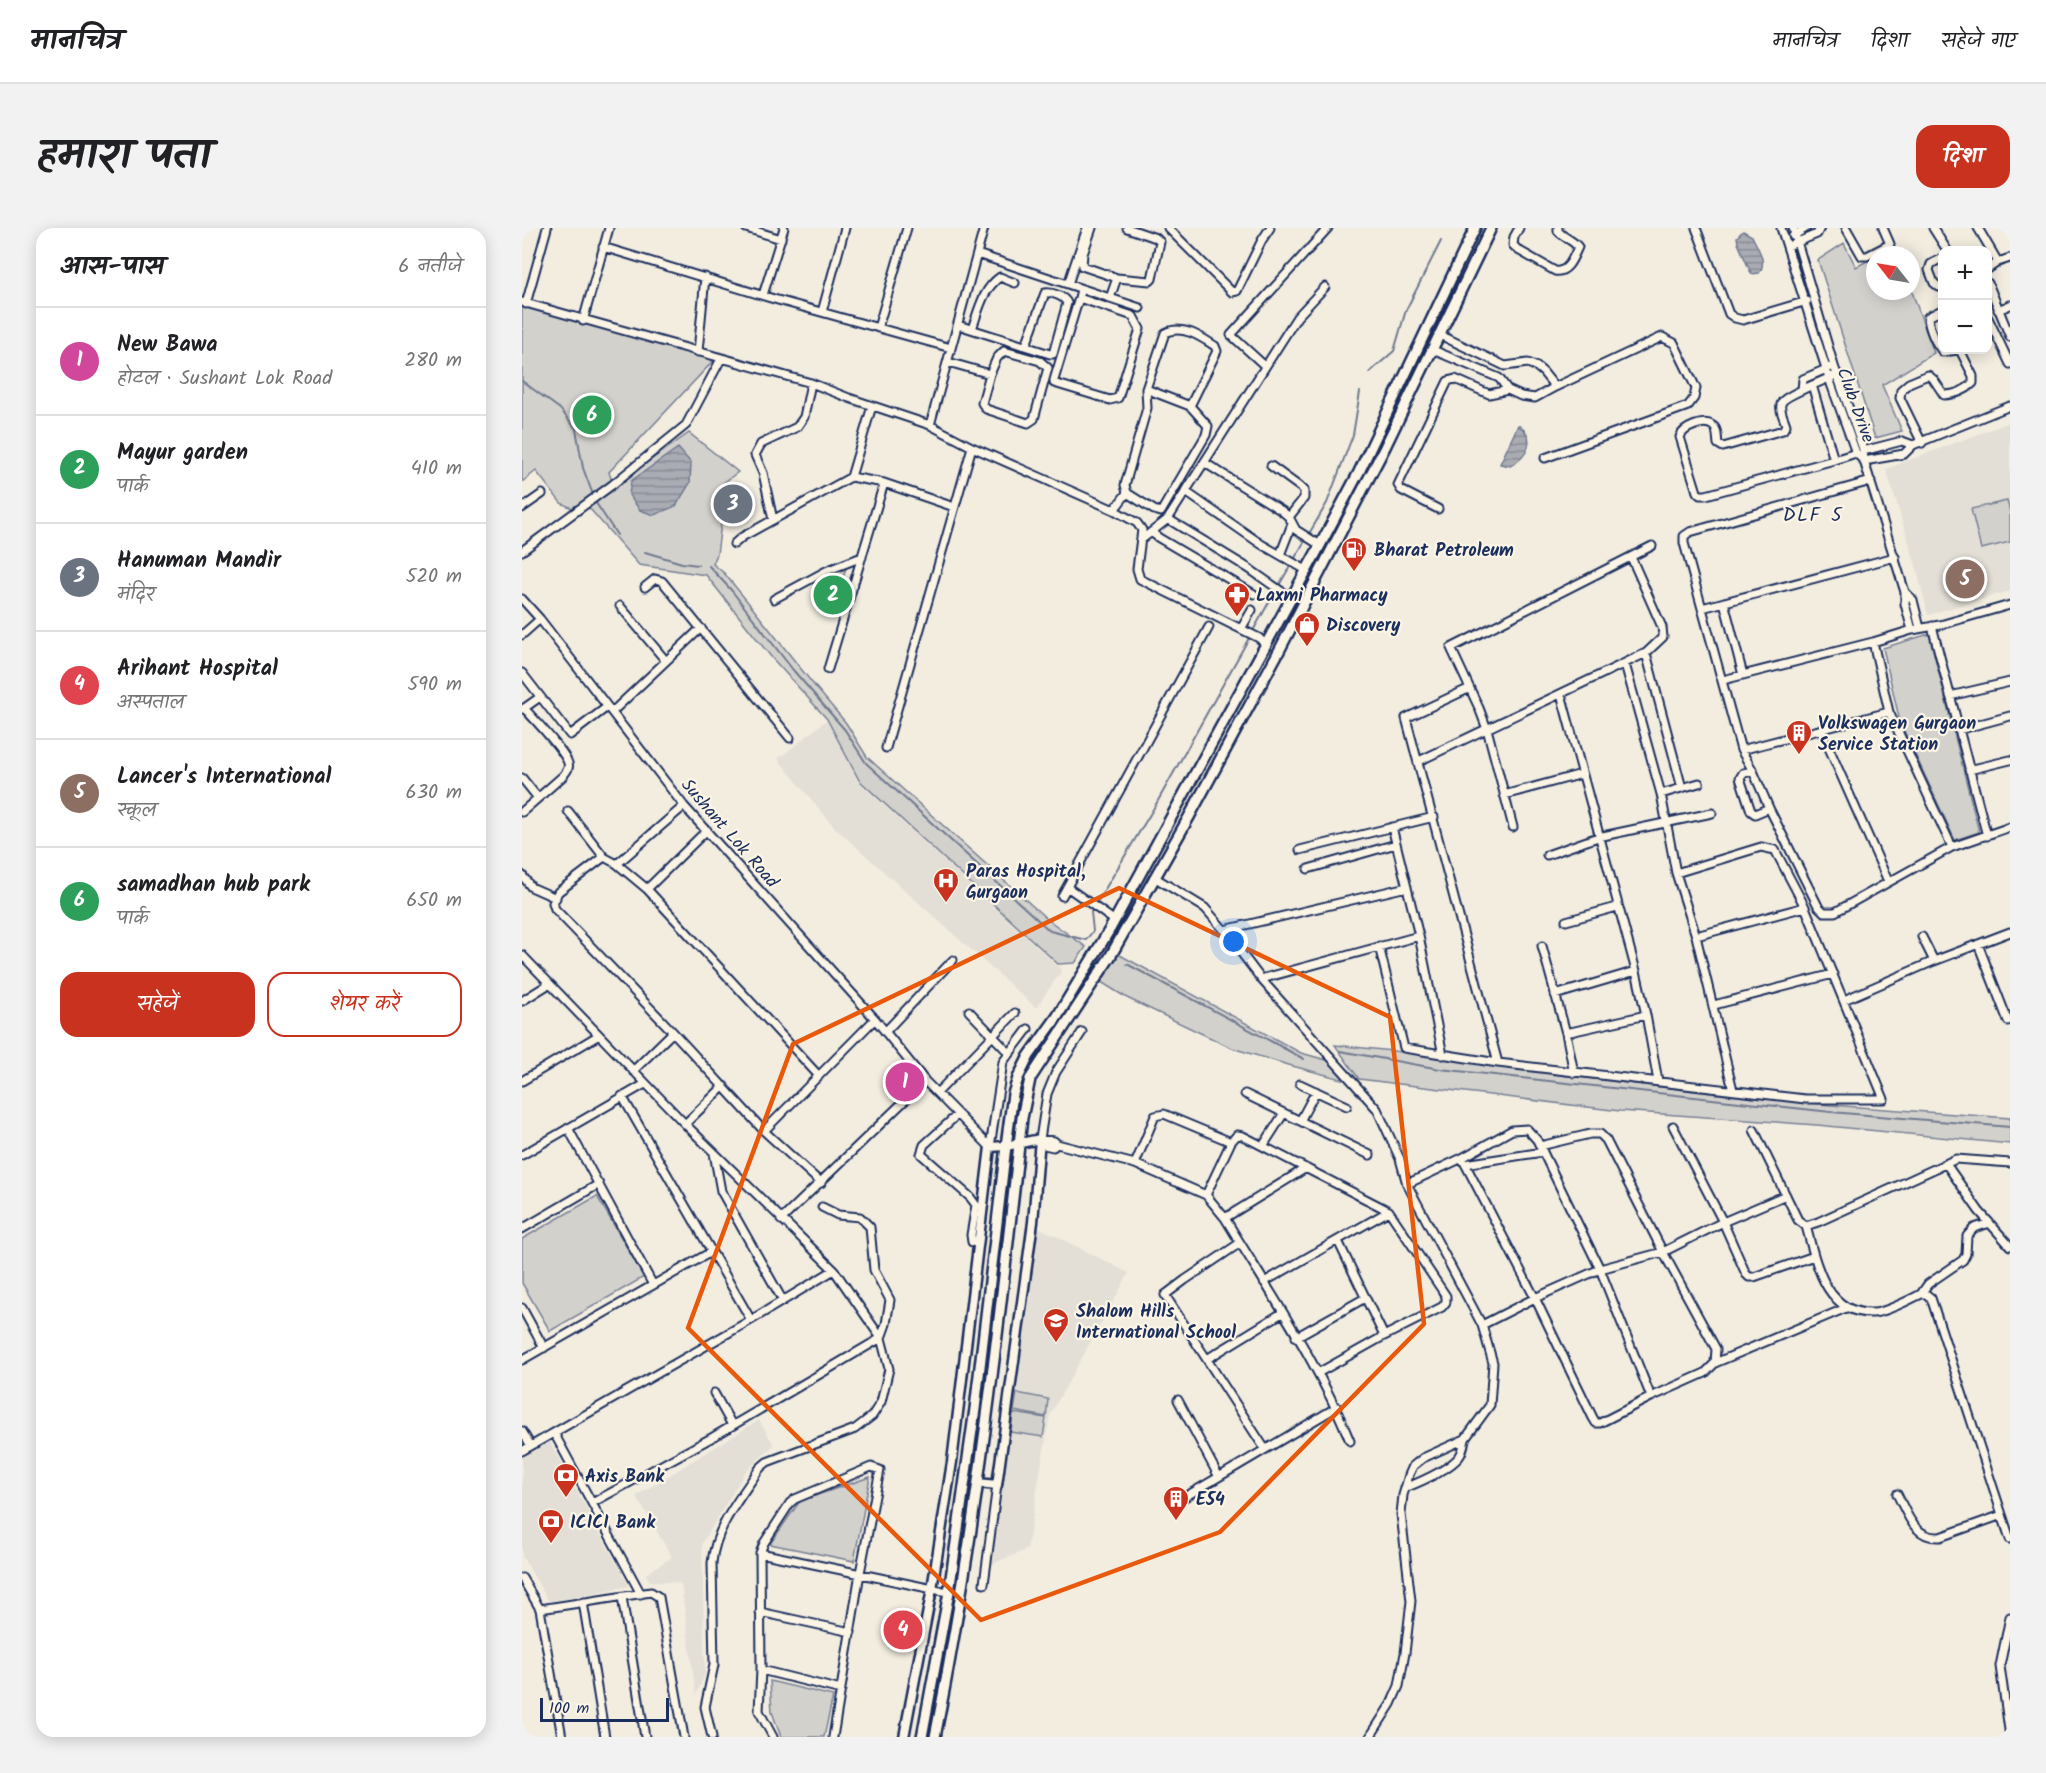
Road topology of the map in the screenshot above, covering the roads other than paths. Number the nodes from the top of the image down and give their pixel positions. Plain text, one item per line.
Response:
1 (547, 228) edge
2 (609, 228) edge
3 (746, 228) edge
4 (784, 228) edge
5 (845, 228) edge
6 (907, 228) edge
7 (984, 228) edge
8 (1087, 228) edge
9 (1092, 228) edge
10 (1127, 228) edge
11 (1168, 228) edge
12 (1270, 228) edge
13 (1328, 228) edge
14 (1475, 228) edge
15 (1491, 228) edge
16 (1520, 228) edge
17 (1558, 228) edge
18 (1696, 228) edge
19 (1781, 228) edge
20 (1806, 228) edge
21 (1820, 228) edge
22 (1846, 228) edge
23 (1883, 228) edge
24 (1933, 228) edge
25 (1978, 228) edge
26 (1795, 235) edge
27 (781, 239) junction
28 (1787, 243) junction
29 (1944, 246) edge
30 (603, 247) junction
31 (977, 254) junction
32 (2010, 258) edge
33 (1938, 260) edge
34 (1998, 262) junction
35 (1992, 267) edge
36 (705, 277) junction
37 (1117, 278) junction
38 (1015, 283) dead end
39 (1068, 284) junction
40 (1938, 286) edge
41 (1325, 287) dead end
42 (1082, 289) junction
43 (1992, 294) edge
44 (763, 295) junction
45 (1078, 298) junction
46 (1110, 298) junction
47 (1815, 299) junction
48 (1805, 302) junction
49 (524, 303) edge
50 (2010, 305) edge
51 (1140, 308) dead end
52 (1998, 310) junction
53 (822, 312) junction
54 (1938, 312) edge
55 (583, 321) junction
56 (958, 325) junction
57 (1992, 326) edge
58 (878, 328) junction
59 (972, 329) junction
60 (1440, 336) junction
61 (2010, 337) edge
62 (1026, 345) junction
63 (1938, 346) edge
64 (951, 348) junction
65 (1466, 348) junction
66 (1433, 350) junction
67 (698, 352) junction
68 (1962, 354) edge
69 (721, 359) junction
70 (1461, 361) junction
71 (948, 362) junction
72 (2010, 364) edge
73 (1265, 366) junction
74 (1505, 366) junction
75 (1834, 366) junction
76 (1826, 368) junction
77 (990, 374) junction
78 (1838, 374) junction
79 (1499, 378) junction
80 (1830, 378) junction
81 (812, 383) junction
82 (1812, 386) junction
83 (1555, 387) junction
84 (1146, 388) junction
85 (1508, 390) junction
86 (1802, 390) junction
87 (872, 406) junction
88 (1190, 406) junction
89 (2010, 406) edge
90 (930, 425) junction
91 (1922, 443) junction
92 (1913, 445) junction
93 (972, 447) junction
94 (1860, 452) junction
95 (1545, 458) dead end
96 (1834, 460) junction
97 (1864, 461) junction
98 (1204, 464) junction
99 (1270, 466) dead end
100 (851, 477) junction
101 (1871, 481) junction
102 (884, 483) junction
103 (1186, 492) junction
104 (1127, 493) junction
105 (542, 494) dead end
106 (954, 507) junction
107 (522, 508) edge
108 (1438, 509) dead end
109 (1114, 510) junction
110 (1168, 519) junction
111 (773, 520) junction
112 (1292, 524) junction
113 (1151, 532) junction
114 (1140, 540) junction
115 (734, 544) dead end
116 (1320, 545) junction
117 (1652, 546) dead end
118 (522, 551) edge
119 (1280, 555) junction
120 (862, 557) junction
121 (1631, 557) junction
122 (1895, 557) junction
123 (1306, 570) junction
124 (645, 587) dead end
125 (1254, 594) dead end
126 (774, 598) dead end
127 (1291, 598) junction
128 (522, 599) edge
129 (1724, 602) junction
130 (2010, 605) edge
131 (620, 606) dead end
132 (1702, 608) junction
133 (1252, 610) dead end
134 (540, 619) junction
135 (1932, 626) junction
136 (1209, 627) dead end
137 (701, 628) junction
138 (1916, 629) junction
139 (1243, 630) junction
140 (522, 635) edge
141 (1262, 641) junction
142 (1873, 642) junction
143 (1646, 653) junction
144 (666, 661) junction
145 (1625, 664) junction
146 (828, 669) dead end
147 (522, 674) edge
148 (1743, 675) junction
149 (1723, 680) junction
150 (2010, 682) edge
151 (1468, 688) junction
152 (1561, 694) junction
153 (1950, 696) junction
154 (540, 697) junction
155 (523, 709) edge
156 (609, 710) junction
157 (1889, 712) junction
158 (2010, 716) edge
159 (1487, 729) junction
160 (1958, 729) junction
161 (1821, 730) junction
162 (790, 738) dead end
163 (886, 748) dead end
164 (1741, 750) junction
165 (2010, 760) edge
166 (1419, 761) junction
167 (1969, 770) junction
168 (1753, 771) junction
169 (1582, 774) junction
170 (522, 778) edge
171 (1699, 783) dead end
172 (1682, 788) junction
173 (1661, 794) junction
174 (1504, 795) junction
175 (538, 798) junction
176 (684, 806) junction
177 (1769, 808) junction
178 (568, 811) dead end
179 (522, 812) edge
180 (1712, 813) dead end
181 (1434, 817) junction
182 (1665, 822) junction
183 (1392, 827) junction
184 (1513, 827) dead end
185 (2010, 827) edge
186 (707, 830) junction
187 (1987, 836) junction
188 (1598, 837) junction
189 (1396, 844) junction
190 (1952, 847) junction
191 (1300, 850) dead end
192 (1547, 855) dead end
193 (604, 857) junction
194 (617, 864) junction
195 (1308, 868) dead end
196 (1676, 873) junction
197 (522, 875) edge
198 (1154, 877) junction
199 (1888, 881) junction
200 (1067, 887) junction
201 (1407, 887) junction
202 (647, 889) junction
203 (1062, 896) dead end
204 (556, 898) junction
205 (1617, 907) junction
206 (1805, 907) junction
207 (1114, 921) junction
208 (1566, 921) dead end
209 (1224, 930) junction
210 (2010, 932) edge
211 (1419, 936) junction
212 (1696, 936) junction
213 (1922, 937) dead end
214 (1978, 944) junction
215 (1379, 946) junction
216 (1542, 946) dead end
217 (522, 955) edge
218 (953, 960) dead end
219 (1934, 962) junction
220 (1636, 971) junction
221 (1833, 974) junction
222 (1261, 979) junction
223 (549, 984) junction
224 (1555, 995) junction
225 (1844, 1000) junction
226 (522, 1001) edge
227 (1714, 1005) junction
228 (969, 1011) dead end
229 (1015, 1013) dead end
230 (1646, 1015) junction
231 (875, 1019) junction
232 (2008, 1021) dead end
233 (1028, 1029) dead end
234 (673, 1032) junction
235 (885, 1032) junction
236 (1082, 1032) dead end
237 (1566, 1033) junction
238 (599, 1035) junction
239 (993, 1036) junction
240 (1010, 1054) junction
241 (1443, 1055) junction
242 (1498, 1063) junction
243 (633, 1071) junction
244 (1574, 1073) junction
245 (819, 1076) junction
246 (522, 1081) edge
247 (925, 1081) junction
248 (1658, 1081) junction
249 (645, 1084) junction
250 (1300, 1084) dead end
251 (724, 1086) junction
252 (1733, 1090) junction
253 (1316, 1091) junction
254 (937, 1093) junction
255 (1245, 1094) dead end
256 (622, 1096) junction
257 (1347, 1106) dead end
258 (1284, 1113) junction
259 (957, 1114) junction
260 (1300, 1122) junction
261 (685, 1124) junction
262 (1673, 1126) dead end
263 (568, 1128) junction
264 (1754, 1130) dead end
265 (764, 1131) junction
266 (1040, 1142) junction
267 (1231, 1142) junction
268 (1019, 1143) junction
269 (1006, 1146) junction
270 (1263, 1146) junction
271 (990, 1147) junction
272 (1542, 1149) junction
273 (714, 1153) junction
274 (522, 1155) edge
275 (1370, 1155) dead end
276 (1463, 1161) junction
277 (2010, 1163) edge
278 (1135, 1164) junction
279 (1946, 1164) junction
280 (1306, 1168) junction
281 (821, 1183) junction
282 (1407, 1184) junction
283 (599, 1185) junction
284 (1206, 1195) junction
285 (1786, 1195) junction
286 (822, 1207) dead end
287 (1389, 1211) junction
288 (1225, 1218) junction
289 (781, 1220) junction
290 (1723, 1222) junction
291 (1990, 1223) junction
292 (1806, 1226) junction
293 (522, 1229) edge
294 (1338, 1241) junction
295 (1240, 1243) junction
296 (978, 1244) junction
297 (2010, 1246) edge
298 (711, 1252) junction
299 (1663, 1252) junction
300 (1814, 1256) junction
301 (1600, 1269) junction
302 (834, 1270) junction
303 (1263, 1282) junction
304 (653, 1285) junction
305 (1922, 1294) junction
306 (1365, 1298) junction
307 (1535, 1298) junction
308 (783, 1301) junction
309 (522, 1308) edge
310 (1846, 1308) junction
311 (1282, 1313) junction
312 (751, 1320) junction
313 (1482, 1325) junction
314 (1384, 1336) junction
315 (1296, 1337) junction
316 (881, 1338) junction
317 (544, 1347) junction
318 (1207, 1359) junction
319 (522, 1360) edge
320 (1716, 1363) junction
321 (1318, 1373) junction
322 (714, 1393) dead end
323 (1651, 1397) junction
324 (1178, 1400) dead end
325 (1337, 1407) junction
326 (732, 1425) junction
327 (522, 1431) edge
328 (554, 1433) junction
329 (1465, 1439) junction
330 (1350, 1441) dead end
331 (531, 1446) junction
332 (1265, 1449) junction
333 (522, 1451) edge
334 (1219, 1477) junction
335 (978, 1483) junction
336 (997, 1485) junction
337 (1405, 1488) junction
338 (1897, 1494) dead end
339 (592, 1503) junction
340 (1173, 1504) dead end
341 (2002, 1515) junction
342 (2010, 1539) edge
343 (760, 1553) junction
344 (860, 1574) junction
345 (522, 1578) edge
346 (984, 1584) dead end
347 (930, 1589) junction
348 (949, 1592) junction
349 (640, 1594) junction
350 (622, 1596) junction
351 (583, 1602) junction
352 (540, 1609) junction
353 (760, 1612) junction
354 (2010, 1617) edge
355 (851, 1632) junction
356 (761, 1670) junction
357 (841, 1690) junction
358 (562, 1737) edge
359 (605, 1737) edge
360 (645, 1737) edge
361 (684, 1737) edge
362 (712, 1737) edge
363 (773, 1737) edge
364 (833, 1737) edge
365 (904, 1737) edge
366 (922, 1737) edge
367 (935, 1737) edge
368 (1370, 1737) edge
369 (2010, 1737) edge

1 - 49 street
2 - 30 street
3 - 27 street
4 - 27 street
5 - 53 street
6 - 58 street
7 - 31 street
8 - 39 street
9 - 37 street
10 - 37 street
11 - 12 street
13 - 73 street
14 - 116 main road
15 - 60 main road
16 - 17 street
18 - 48 street
19 - 28 street, Club Drive
20 - 26 street
21 - 26 street
22 - 23 street
24 - 29 street
25 - 34 street
26 - 28 street
26 - 47 street, Club Drive
27 - 44 street
28 - 48 street, Club Drive
30 - 36 street
30 - 55 street
31 - 39 street
31 - 56 street
32 - 34 street
33 - 40 street
34 - 35 street
36 - 44 street
36 - 67 street
37 - 46 street
38 - 59 street
39 - 42 street
41 - 73 street
42 - 45 street
42 - 46 street
43 - 52 street
44 - 53 street
45 - 45 street
46 - 51 street
47 - 48 street
47 - 75 street, Club Drive
48 - 76 street, Club Drive
49 - 55 street
50 - 52 street
52 - 61 street
53 - 58 street
54 - 63 street
55 - 67 street
56 - 59 street
56 - 64 street
57 - 72 street
58 - 64 street
59 - 62 street
60 - 65 street
60 - 66 main road
62 - 62 street
64 - 71 street
65 - 70 street
65 - 74 street
66 - 70 street
66 - 198 main road
67 - 69 street
68 - 91 street
69 - 81 street
69 - 118 street
70 - 79 street
71 - 77 street
71 - 90 street
73 - 98 street
74 - 79 street
74 - 83 street
75 - 76 street
75 - 78 street, Club Drive
76 - 80 street, Club Drive
76 - 86 street
77 - 77 street
78 - 80 street
78 - 94 street, Club Drive
79 - 85 street
80 - 82 street
80 - 94 street, Club Drive
81 - 87 street
81 - 111 street
82 - 86 street
82 - 96 street
83 - 85 street
83 - 95 street
84 - 88 street
84 - 88 street
84 - 104 street
85 - 108 street
86 - 96 street
87 - 90 street
87 - 100 street
88 - 104 street
89 - 91 street
90 - 93 street
91 - 92 street
92 - 94 street
92 - 97 street
93 - 106 street
93 - 109 street
94 - 96 street
94 - 97 street, Club Drive
97 - 101 street, Club Drive
98 - 103 street
98 - 112 street
99 - 112 street
100 - 102 street
100 - 111 street
101 - 122 street, Club Drive
101 - 132 street
102 - 106 street
102 - 120 street
103 - 110 street
103 - 119 street
104 - 109 street
105 - 107 street
106 - 163 street
109 - 114 street
110 - 113 street
110 - 127 street
111 - 115 street
112 - 116 street
112 - 119 street
113 - 114 street
113 - 125 street
114 - 139 street
116 - 123 main road
117 - 121 street
119 - 123 street
120 - 126 street
120 - 146 street
121 - 143 street
121 - 151 street
122 - 129 street
122 - 138 street, Club Drive
123 - 127 main road
124 - 137 street
127 - 141 main road
128 - 134 street, Sushant Lok Road
129 - 132 street
129 - 148 street
130 - 135 street
131 - 144 street
132 - 149 street
133 - 139 street
134 - 140 street
134 - 156 street, Sushant Lok Road
135 - 138 street
135 - 153 street
136 - 200 street
137 - 144 street
137 - 162 street
138 - 142 street
139 - 141 street
141 - 207 main road
142 - 148 street
142 - 157 street
143 - 145 street
143 - 172 street
144 - 156 street
145 - 152 street
145 - 173 street
147 - 154 street
148 - 149 street
149 - 164 street
150 - 153 street
151 - 159 street
151 - 166 street
152 - 159 street
152 - 169 street
153 - 160 street
154 - 155 street
154 - 156 street
155 - 175 street
156 - 176 street, Sushant Lok Road
157 - 161 street
157 - 190 street
158 - 160 street
159 - 166 street
159 - 174 street
160 - 167 street
161 - 164 street
161 - 199 street
164 - 168 street
165 - 167 street
166 - 181 street
167 - 187 street
168 - 177 street
168 - 177 street
169 - 174 street
169 - 188 street
170 - 175 street
171 - 172 street
172 - 173 street
173 - 182 street
174 - 184 street
175 - 179 street
176 - 186 street, Sushant Lok Road
176 - 194 street
177 - 199 street
178 - 193 street
180 - 182 street
181 - 183 street
181 - 242 street
182 - 188 street
182 - 196 street
183 - 189 street
183 - 191 street
185 - 187 street
186 - 202 street
186 - 231 street, Sushant Lok Road
187 - 190 street
188 - 192 street
188 - 205 street
189 - 195 street
189 - 201 street
190 - 199 street
193 - 194 street
193 - 204 street
194 - 202 street
196 - 206 street
196 - 212 street
197 - 204 street
198 - 209 street
198 - 268 main road
200 - 203 street
200 - 207 street
201 - 209 street
201 - 211 street
202 - 245 street
204 - 234 street
205 - 208 street
205 - 220 street
206 - 212 street
206 - 221 street
207 - 269 main road
209 - 222 street
210 - 214 street
211 - 215 street
211 - 241 street
212 - 227 street
213 - 219 street
214 - 219 street
214 - 232 street
215 - 222 street
215 - 241 street
216 - 224 street
217 - 223 street
218 - 235 street
219 - 225 street
220 - 224 street
220 - 230 street
221 - 225 street
221 - 227 street
222 - 282 street
223 - 226 street
223 - 238 street
224 - 237 street
225 - 252 street
227 - 252 street
228 - 239 street
229 - 239 street
230 - 237 street
230 - 248 street
231 - 235 street, Sushant Lok Road
231 - 245 street
233 - 240 street
234 - 243 street
234 - 251 street
235 - 247 street, Sushant Lok Road
236 - 266 street
237 - 244 street
238 - 243 street
238 - 246 street
239 - 240 street
239 - 254 street
240 - 271 street
241 - 242 street
242 - 244 street
243 - 249 street
244 - 248 street
245 - 265 street
247 - 254 street, Sushant Lok Road
247 - 281 street
248 - 252 street
249 - 256 street
249 - 261 street
250 - 253 street
251 - 261 street
251 - 265 street
253 - 257 street
253 - 260 street
254 - 259 street, Sushant Lok Road
255 - 258 street
256 - 263 street
256 - 298 street
258 - 260 street
258 - 270 street
259 - 271 street, Sushant Lok Road
259 - 296 street
260 - 275 street
261 - 273 street
262 - 290 street
263 - 274 street
263 - 283 street
264 - 285 street
265 - 281 street
266 - 268 street
266 - 278 street
266 - 336 street
267 - 270 street
267 - 278 street
267 - 284 street
268 - 269 street
268 - 335 main road
269 - 271 street
269 - 348 main road
270 - 280 street
271 - 296 street
272 - 276 street
272 - 276 street
272 - 299 street
272 - 301 street
273 - 289 street
273 - 308 street
276 - 282 street
276 - 307 street
277 - 279 street
278 - 284 street
279 - 291 street
279 - 292 street
280 - 287 street
280 - 288 street
281 - 289 street
282 - 313 street
283 - 293 street
283 - 304 street
284 - 288 street
285 - 290 street
285 - 292 street
286 - 316 street
287 - 294 street
287 - 314 street
288 - 295 street
289 - 302 street
290 - 299 street
290 - 300 street
291 - 297 street
291 - 305 street
292 - 300 street
294 - 303 street
294 - 306 street
295 - 303 street
295 - 318 street
296 - 347 street
298 - 304 street
298 - 312 street
299 - 301 street
299 - 320 street
300 - 310 street
301 - 307 street
301 - 323 street
302 - 308 street
302 - 316 street
303 - 311 street
304 - 317 street
305 - 310 street
305 - 341 street
306 - 314 street
306 - 315 street
307 - 313 street
307 - 323 street
308 - 312 street
309 - 317 street
310 - 320 street
311 - 315 street
311 - 318 street
312 - 328 street
313 - 329 street
314 - 321 street
315 - 321 street
316 - 326 street
316 - 362 street
317 - 319 street
318 - 332 street
320 - 323 street
321 - 325 street
322 - 326 street
324 - 334 street
325 - 330 street
325 - 332 street
326 - 339 street
327 - 331 street
328 - 331 street
328 - 339 street
329 - 337 street
329 - 337 street
331 - 333 street
332 - 334 street
334 - 340 street
335 - 336 street
335 - 367 main road
336 - 346 street
337 - 368 street
338 - 341 street
339 - 349 street
341 - 342 street
343 - 344 street
343 - 344 street
343 - 353 street
344 - 347 street
344 - 355 street
345 - 352 street
347 - 348 street
347 - 365 street
348 - 366 main road
349 - 350 street
349 - 361 street
350 - 351 street
350 - 360 street
351 - 352 street
351 - 359 street
352 - 358 street
353 - 355 street
353 - 356 street
354 - 369 street
355 - 357 street
356 - 357 street
356 - 363 street
357 - 364 street

